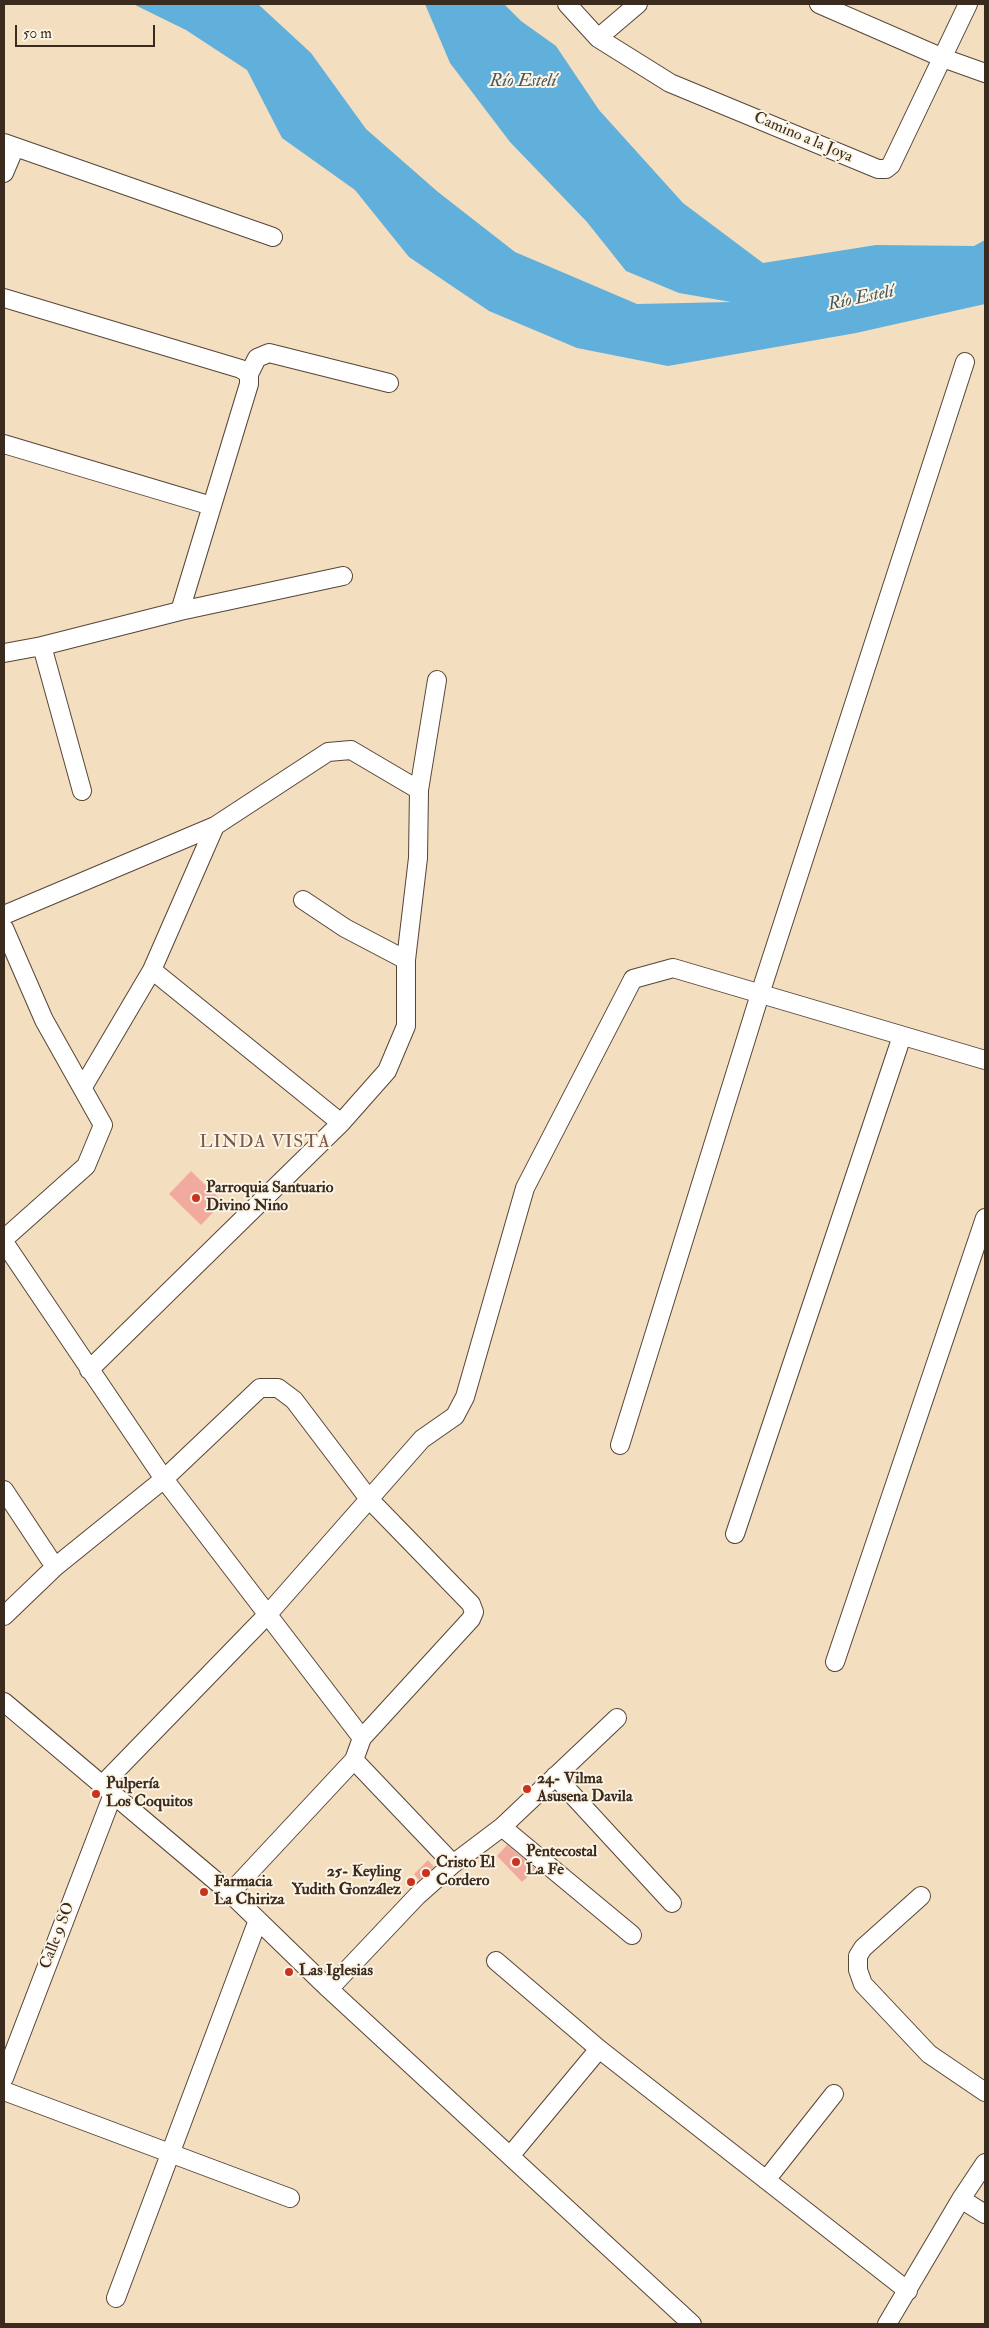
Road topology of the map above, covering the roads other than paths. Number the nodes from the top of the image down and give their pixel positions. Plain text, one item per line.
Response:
1 (567, 4) edge
2 (638, 4) edge
3 (819, 4) edge
4 (968, 4) edge
5 (598, 38) junction
6 (943, 58) junction
7 (985, 73) edge
8 (10, 145) edge
9 (4, 173) edge
10 (273, 237) dead end
11 (4, 298) edge
12 (965, 362) dead end
13 (249, 374) junction
14 (389, 383) dead end
15 (4, 444) edge
16 (212, 506) junction
17 (343, 576) dead end
18 (180, 611) junction
19 (42, 646) junction
20 (4, 654) edge
21 (437, 680) dead end
22 (419, 790) junction
23 (82, 791) dead end
24 (215, 826) junction
25 (303, 900) dead end
26 (4, 915) edge
27 (4, 928) edge
28 (406, 960) junction
29 (152, 970) junction
30 (760, 994) junction
31 (902, 1036) junction
32 (985, 1060) edge
33 (83, 1087) junction
34 (341, 1123) junction
35 (985, 1218) edge
36 (4, 1241) edge
37 (89, 1370) junction
38 (620, 1445) dead end
39 (164, 1479) junction
40 (4, 1490) edge
41 (369, 1500) junction
42 (735, 1534) dead end
43 (55, 1567) junction
44 (268, 1614) junction
45 (4, 1616) edge
46 (835, 1662) dead end
47 (4, 1702) edge
48 (617, 1718) dead end
49 (362, 1738) junction
50 (354, 1760) junction
51 (555, 1776) junction
52 (108, 1789) junction
53 (502, 1827) junction
54 (453, 1864) junction
55 (230, 1893) junction
56 (921, 1896) dead end
57 (672, 1903) dead end
58 (258, 1920) junction
59 (632, 1935) dead end
60 (496, 1961) dead end
61 (329, 1989) junction
62 (599, 2050) junction
63 (4, 2078) edge
64 (4, 2091) edge
65 (985, 2092) edge
66 (834, 2094) dead end
67 (170, 2154) junction
68 (510, 2156) junction
69 (985, 2163) edge
70 (766, 2180) junction
71 (290, 2198) dead end
72 (961, 2199) junction
73 (985, 2214) edge
74 (908, 2291) junction
75 (116, 2298) dead end
76 (692, 2324) edge
77 (887, 2324) edge

1 - 5 street, Camino a la Joya
2 - 5 street
3 - 6 street
4 - 6 street, Camino a la Joya
5 - 6 street, Camino a la Joya
6 - 7 street
8 - 9 street
8 - 10 street
11 - 13 street
12 - 30 street
13 - 14 street
13 - 16 street
15 - 16 street
16 - 18 street
17 - 18 street
18 - 19 street
19 - 20 street
19 - 23 street
21 - 22 street
22 - 24 street
22 - 28 street
24 - 26 street
24 - 29 street
25 - 28 street
27 - 33 street
28 - 34 street
29 - 33 street
29 - 34 street
30 - 31 street
30 - 38 street
30 - 41 street
31 - 32 street
31 - 42 street
33 - 36 street
34 - 37 street
35 - 46 street
36 - 37 street
37 - 39 street
39 - 41 street
39 - 43 street
39 - 44 street
40 - 43 street
41 - 44 street
41 - 49 street
43 - 45 street
44 - 49 street
44 - 52 street
47 - 52 street
48 - 51 street
49 - 50 street
50 - 54 street
50 - 55 street
51 - 53 street
51 - 57 street
52 - 55 street
52 - 63 street, Calle 9 SO
53 - 54 street
53 - 59 street
54 - 61 street
55 - 58 street
56 - 65 street
58 - 61 street
58 - 67 street
60 - 62 street
61 - 68 street
62 - 68 street
62 - 70 street
64 - 67 street
66 - 70 street
67 - 71 street
67 - 75 street
68 - 76 street
69 - 72 street
70 - 74 street
72 - 73 street
72 - 74 street
74 - 77 street

